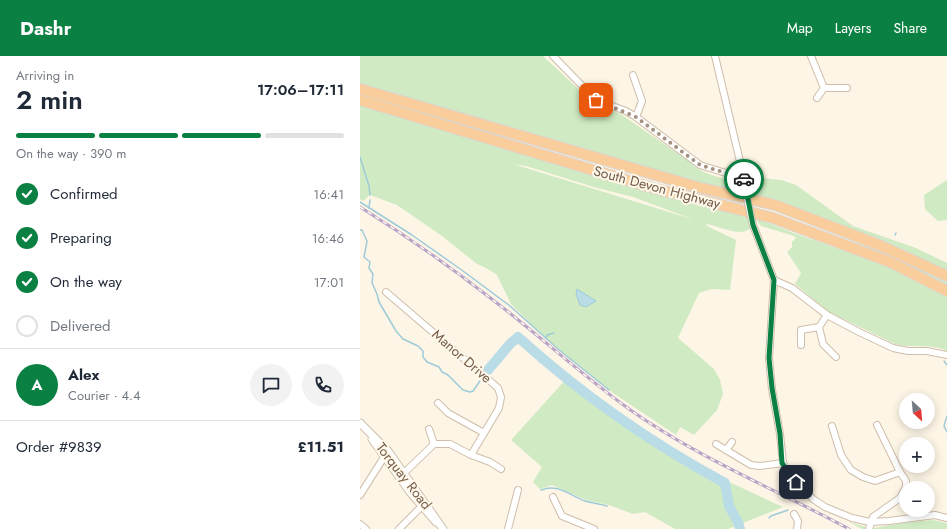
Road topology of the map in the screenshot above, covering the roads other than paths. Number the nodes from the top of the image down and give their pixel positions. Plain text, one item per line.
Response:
1 (553, 56) edge
2 (715, 56) edge
3 (811, 56) edge
4 (633, 75) dead end
5 (824, 88) junction
6 (847, 88) dead end
7 (360, 89) edge
8 (817, 98) dead end
9 (360, 100) edge
10 (636, 117) junction
11 (744, 174) junction
12 (947, 276) edge
13 (774, 280) junction
14 (947, 291) edge
15 (386, 292) dead end
16 (827, 315) junction
17 (819, 327) junction
18 (801, 345) dead end
19 (947, 355) edge
20 (836, 357) dead end
21 (438, 403) dead end
22 (361, 424) edge
23 (877, 425) dead end
24 (832, 426) dead end
25 (429, 429) dead end
26 (484, 433) junction
27 (732, 442) dead end
28 (434, 444) junction
29 (716, 444) dead end
30 (726, 450) junction
31 (386, 454) junction
32 (470, 455) junction
33 (782, 463) junction
34 (501, 468) dead end
35 (899, 470) edge
36 (899, 472) edge
37 (901, 473) edge
38 (402, 475) junction
39 (518, 490) dead end
40 (360, 495) edge
41 (553, 497) dead end
42 (423, 505) junction
43 (794, 514) dead end
44 (947, 518) edge
45 (360, 524) edge
46 (869, 526) edge
47 (366, 529) edge
48 (399, 529) edge
49 (443, 529) edge
50 (508, 529) edge
51 (594, 529) edge
52 (797, 529) edge

1 - 10 street
2 - 11 street
3 - 5 street
4 - 10 street
5 - 6 street
5 - 8 street
7 - 12 highway, South Devon Highway
9 - 14 highway, South Devon Highway
10 - 11 street
11 - 13 street, bridge
13 - 16 street
13 - 33 street
15 - 26 street, Manor Drive
16 - 17 street
16 - 19 street
17 - 18 street
17 - 20 street
21 - 26 street
22 - 31 street, Torquay Road
23 - 35 street
24 - 36 street
25 - 28 street
26 - 32 street, Manor Drive
27 - 30 street
28 - 32 street
28 - 38 street
29 - 30 street
30 - 33 street
31 - 38 street, Torquay Road
31 - 40 street
32 - 34 street
33 - 46 street
37 - 46 street
38 - 42 street, Torquay Road
39 - 50 street
41 - 51 street
42 - 48 street
42 - 49 street, Torquay Road
43 - 52 street
44 - 46 street
45 - 47 street

